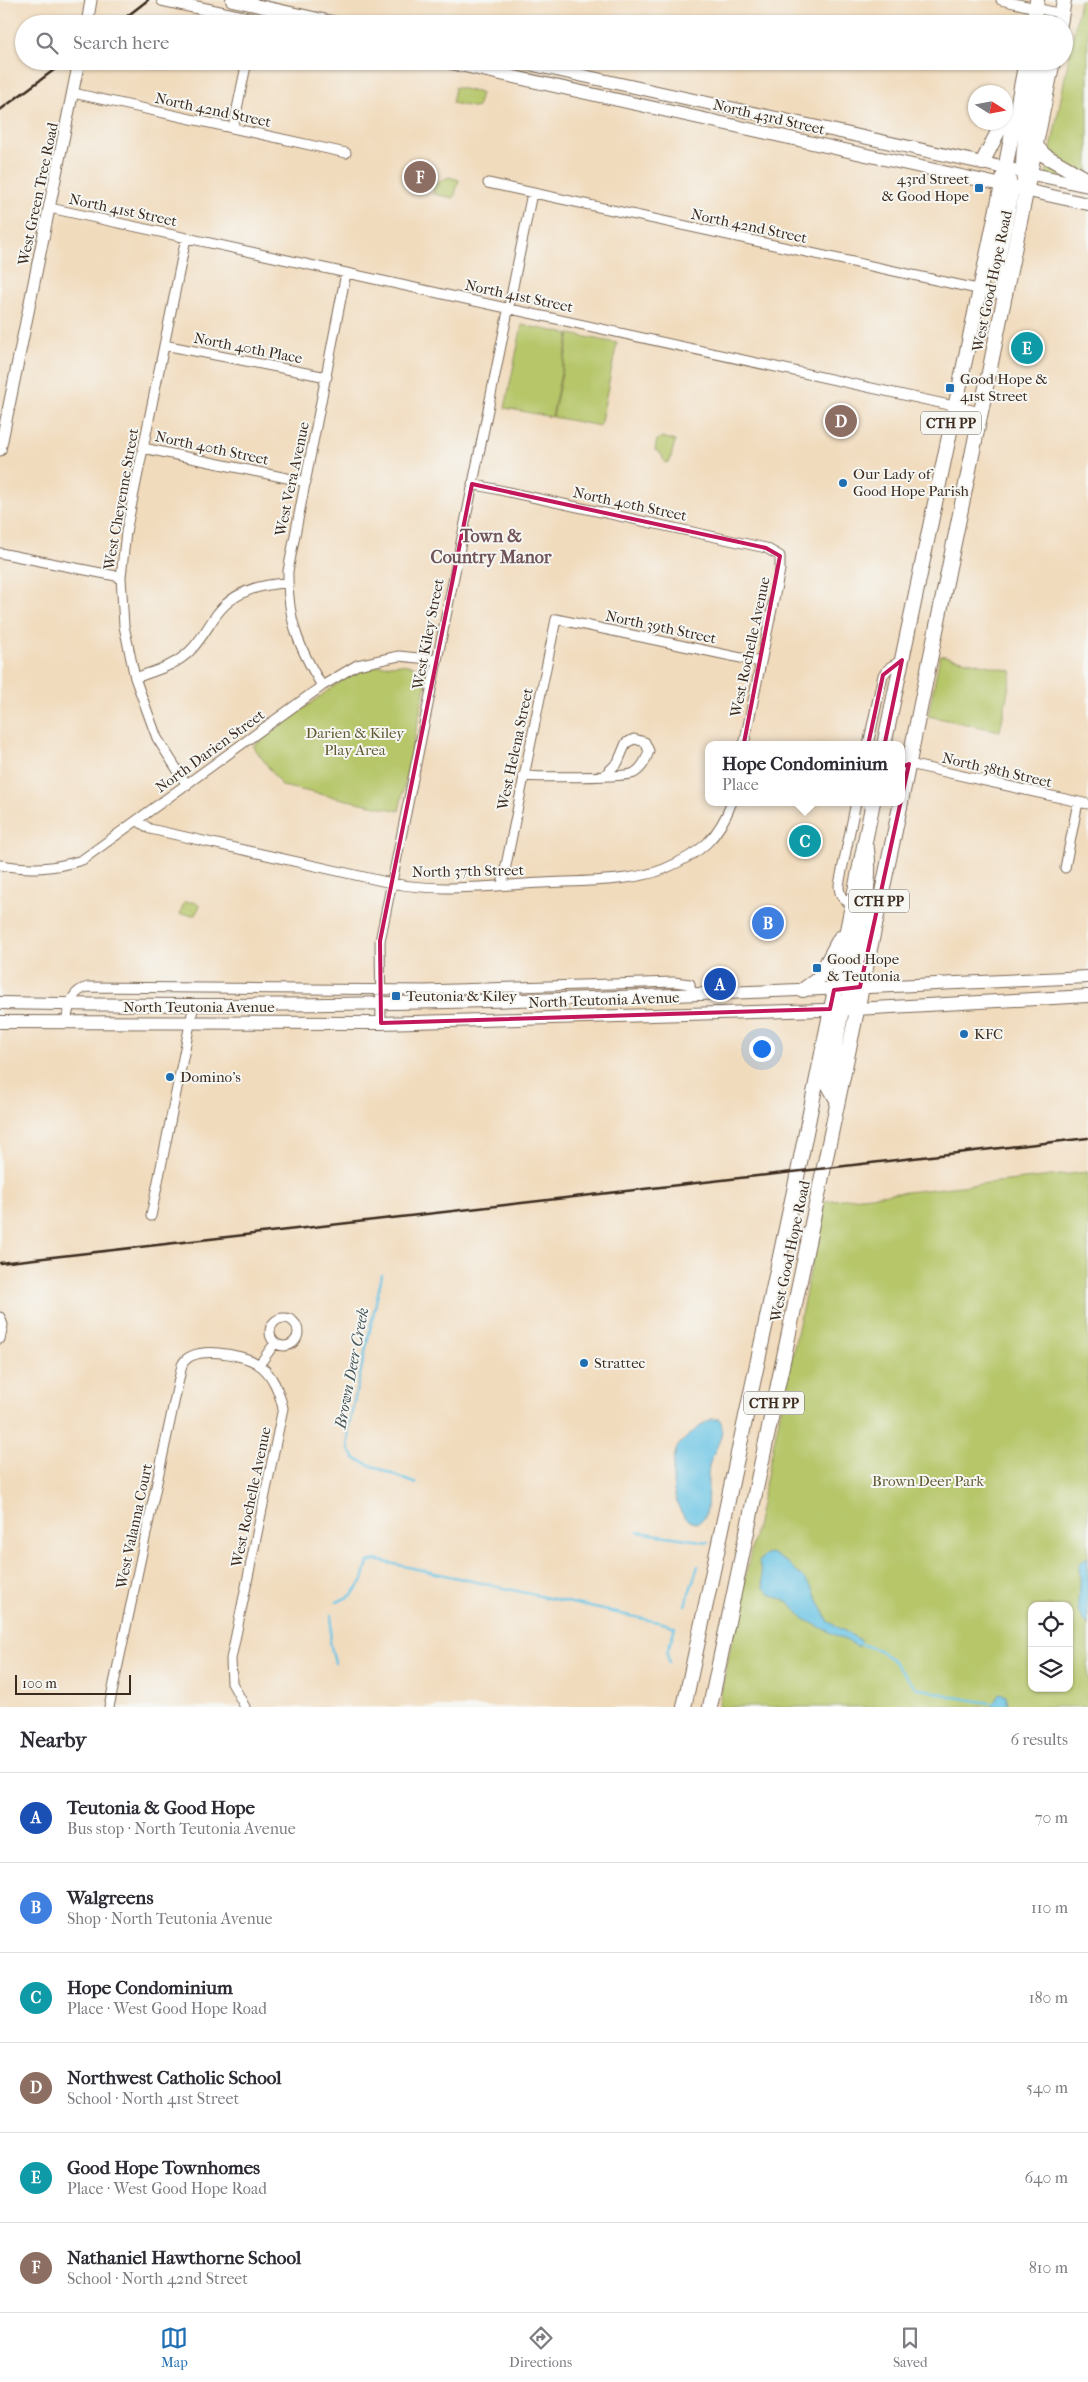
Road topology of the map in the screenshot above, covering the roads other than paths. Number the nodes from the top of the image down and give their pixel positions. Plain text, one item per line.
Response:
1 (91, 0) edge
2 (163, 0) edge
3 (232, 0) edge
4 (1001, 0) edge
5 (1036, 4) edge
6 (259, 6) junction
7 (1062, 12) edge
8 (88, 15) edge
9 (226, 15) edge
10 (257, 15) edge
11 (300, 15) edge
12 (77, 70) edge
13 (245, 70) edge
14 (483, 70) edge
15 (556, 70) edge
16 (1024, 70) edge
17 (1037, 70) edge
18 (1051, 70) edge
19 (73, 93) junction
20 (1019, 96) junction
21 (1013, 107) edge
22 (233, 128) junction
23 (1000, 130) edge
24 (1036, 146) junction
25 (346, 153) dead end
26 (982, 163) junction
27 (1006, 168) junction
28 (1027, 173) junction
29 (1088, 180) edge
30 (488, 183) dead end
31 (1007, 186) junction
32 (1088, 186) edge
33 (1028, 191) junction
34 (532, 193) junction
35 (1088, 204) edge
36 (50, 208) junction
37 (186, 238) junction
38 (346, 273) junction
39 (980, 290) junction
40 (1005, 296) junction
41 (509, 308) junction
42 (164, 345) junction
43 (327, 377) junction
44 (955, 406) junction
45 (981, 412) junction
46 (143, 448) junction
47 (0, 450) edge
48 (306, 482) junction
49 (472, 484) junction
50 (0, 553) edge
51 (780, 556) joint
52 (121, 577) junction
53 (288, 583) junction
54 (556, 619) joint
55 (437, 660) junction
56 (902, 660) junction
57 (760, 662) junction
58 (135, 678) junction
59 (322, 686) junction
60 (745, 741) edge
61 (869, 741) edge
62 (885, 741) edge
63 (905, 766) edge
64 (605, 775) junction
65 (524, 776) junction
66 (187, 785) junction
67 (1078, 802) junction
68 (1088, 804) edge
69 (731, 806) edge
70 (855, 806) edge
71 (871, 806) edge
72 (899, 806) edge
73 (138, 821) junction
74 (0, 865) edge
75 (1065, 868) dead end
76 (391, 882) junction
77 (502, 885) junction
78 (859, 903) junction
79 (848, 924) junction
80 (1088, 977) edge
81 (690, 988) junction
82 (855, 988) junction
83 (381, 990) junction
84 (803, 990) junction
85 (834, 990) junction
86 (1088, 996) edge
87 (0, 1003) edge
88 (194, 1004) junction
89 (70, 1005) junction
90 (381, 1005) junction
91 (856, 1008) junction
92 (835, 1009) junction
93 (0, 1022) edge
94 (66, 1023) junction
95 (190, 1023) junction
96 (381, 1023) junction
97 (837, 1100) junction
98 (151, 1216) dead end
99 (0, 1317) edge
100 (0, 1339) edge
101 (275, 1343) dead end
102 (192, 1355) joint
103 (259, 1365) junction
104 (109, 1707) edge
105 (245, 1707) edge
106 (684, 1707) edge
107 (710, 1707) edge

1 - 8 street
2 - 9 main road
3 - 6 main road
4 - 5 street
5 - 7 street
6 - 10 street
6 - 11 main road
12 - 19 street, West Green Tree Road
13 - 22 street
14 - 31 main road, North 43rd Street
15 - 26 main road, North 43rd Street
16 - 20 main road, West Good Hope Road / CTH PP
17 - 28 main road
18 - 24 main road
19 - 22 street, North 42nd Street
19 - 36 street, West Green Tree Road
20 - 21 main road
20 - 27 main road, West Good Hope Road / CTH PP
22 - 25 street, North 42nd Street
23 - 26 main road
24 - 28 main road
24 - 29 main road
26 - 27 main road, North 43rd Street
27 - 28 main road, North 43rd Street
27 - 31 main road, West Good Hope Road / CTH PP
28 - 32 main road, North 43rd Street
28 - 33 main road
30 - 34 street, North 42nd Street
31 - 33 main road, North 43rd Street
31 - 39 main road, West Good Hope Road / CTH PP
31 - 40 main road
33 - 35 main road, North 43rd Street
33 - 40 main road, West Good Hope Road / CTH PP
34 - 39 street, North 42nd Street
34 - 41 street, West Kiley Street
36 - 37 street, North 41st Street
36 - 47 street, West Green Tree Road
37 - 38 street, North 41st Street
37 - 42 street, West Cheyenne Street
38 - 41 street, North 41st Street
38 - 43 street, West Vera Avenue
39 - 40 street, North 42nd Street
39 - 44 main road, West Good Hope Road / CTH PP
40 - 45 main road, West Good Hope Road / CTH PP
41 - 44 street, North 41st Street
41 - 49 street, West Kiley Street
42 - 43 street, North 40th Place
42 - 46 street, West Cheyenne Street
43 - 48 street, West Vera Avenue
44 - 45 street, North 41st Street
44 - 56 main road, West Good Hope Road / CTH PP
45 - 63 main road, West Good Hope Road / CTH PP
46 - 48 street, North 40th Street
46 - 52 street, West Cheyenne Street
48 - 53 street, West Vera Avenue
49 - 51 street, North 40th Street
49 - 55 street, West Kiley Street
50 - 52 street
51 - 57 street, West Rochelle Avenue
52 - 58 street, West Cheyenne Street
53 - 58 street
53 - 59 street, West Vera Avenue
54 - 57 street, North 39th Street
54 - 65 street, West Helena Street
55 - 59 street, North Darien Street
55 - 76 street, West Kiley Street
56 - 61 street
56 - 62 main road, West Good Hope Road / CTH PP
57 - 60 street, West Rochelle Avenue
58 - 66 street, West Cheyenne Street
59 - 66 street, North Darien Street
63 - 67 street, North 38th Street
64 - 64 street
64 - 65 street
65 - 77 street, West Helena Street
66 - 73 street, North Darien Street
67 - 68 street, North 38th Street
67 - 75 street
69 - 77 street, North 37th Street
70 - 78 street, West Good Hope Road
71 - 78 main road
72 - 78 main road, West Good Hope Road / CTH PP
73 - 74 street, North Darien Street
73 - 76 street, North 37th Street
76 - 77 street, North 37th Street
76 - 83 street, West Kiley Street
78 - 79 main road, West Good Hope Road / CTH PP
78 - 82 main road
79 - 84 main road
79 - 85 main road, West Good Hope Road / CTH PP
80 - 82 main road, North Teutonia Avenue
81 - 83 street, North Teutonia Avenue
81 - 84 main road, North Teutonia Avenue
81 - 90 main road, North Teutonia Avenue
82 - 85 main road, North Teutonia Avenue
82 - 91 main road
83 - 89 street, North Teutonia Avenue
83 - 90 street, West Kiley Street
84 - 85 main road, North Teutonia Avenue
85 - 92 main road
86 - 91 main road, North Teutonia Avenue
87 - 89 main road, North Teutonia Avenue
88 - 89 main road, North Teutonia Avenue
88 - 90 main road, North Teutonia Avenue
88 - 95 street
89 - 94 street
90 - 96 street, West Kiley Street
91 - 92 main road, North Teutonia Avenue
91 - 97 main road, West Good Hope Road / CTH PP
92 - 96 main road, North Teutonia Avenue
92 - 97 main road
92 - 106 main road, West Good Hope Road / CTH PP
93 - 94 main road, North Teutonia Avenue
94 - 95 main road, North Teutonia Avenue
95 - 96 main road, North Teutonia Avenue
95 - 98 street
97 - 107 main road, West Good Hope Road / CTH PP
99 - 100 street
101 - 103 street
102 - 103 street, West Rochelle Avenue
102 - 104 street, West Valanna Court
103 - 105 street, West Rochelle Avenue

